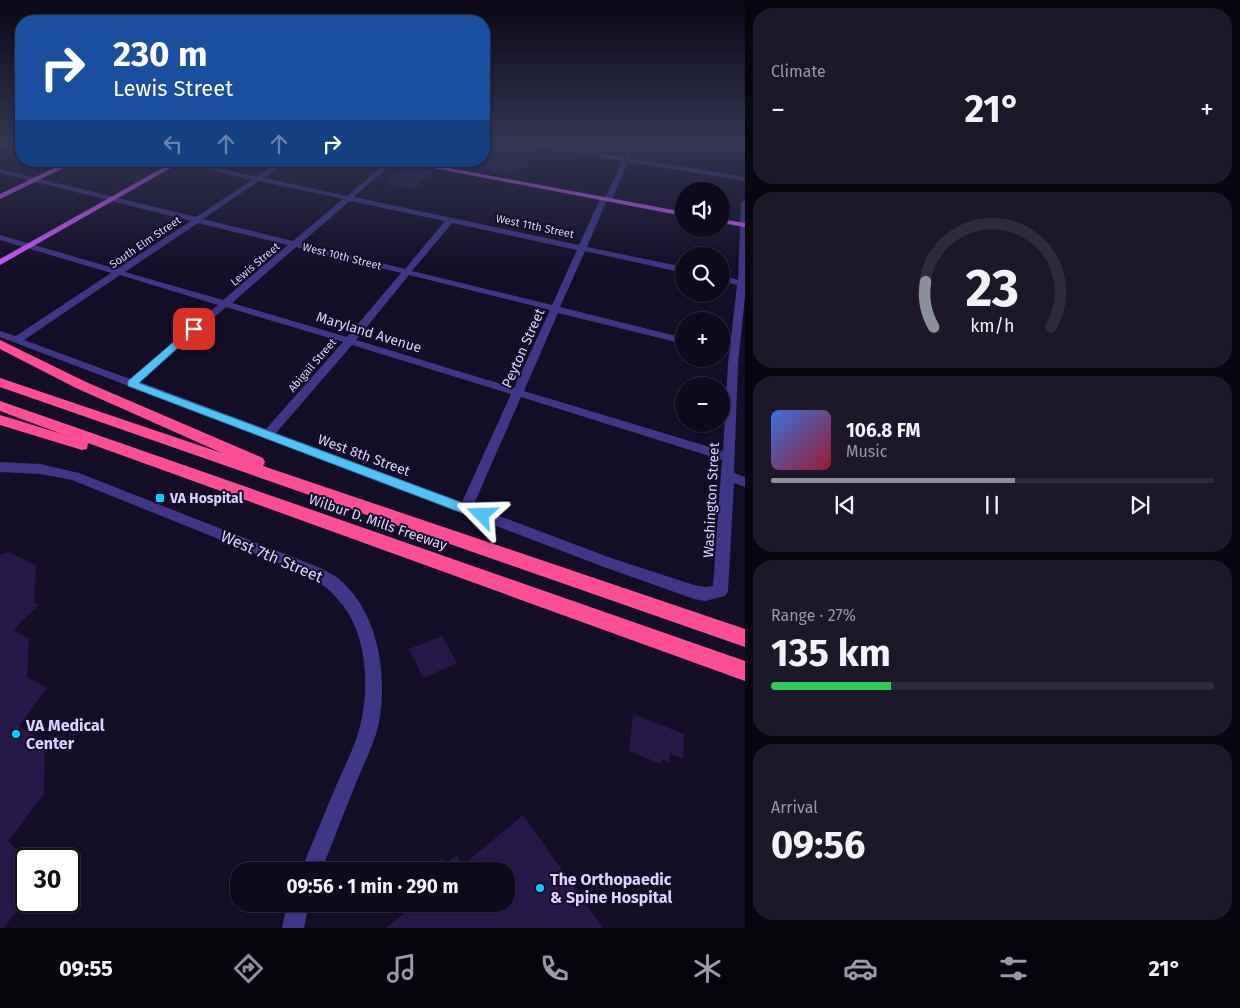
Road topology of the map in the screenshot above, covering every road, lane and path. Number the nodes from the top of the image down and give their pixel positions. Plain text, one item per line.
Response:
1 (25, 185) edge
2 (58, 185) edge
3 (137, 185) edge
4 (249, 185) edge
5 (288, 185) edge
6 (363, 185) edge
7 (528, 185) edge
8 (613, 185) edge
9 (0, 197) edge
10 (348, 198) junction
11 (113, 199) junction
12 (606, 200) junction
13 (745, 202) edge
14 (675, 212) edge
15 (198, 220) junction
16 (450, 220) junction
17 (730, 222) edge
18 (745, 225) edge
19 (0, 237) edge
20 (295, 245) junction
21 (30, 246) junction
22 (583, 247) junction
23 (0, 262) edge
24 (675, 268) edge
25 (120, 273) junction
26 (406, 273) junction
27 (730, 280) edge
28 (743, 283) edge
29 (224, 304) junction
30 (556, 309) junction
31 (0, 334) edge
32 (675, 339) edge
33 (18, 340) junction
34 (349, 341) junction
35 (0, 344) edge
36 (734, 359) edge
37 (0, 382) edge
38 (131, 384) junction
39 (518, 394) junction
40 (0, 406) edge
41 (0, 420) edge
42 (268, 434) junction
43 (728, 457) junction
44 (0, 467) edge
45 (728, 476) junction
46 (745, 482) edge
47 (238, 492) junction
48 (355, 505) junction
49 (466, 508) junction
50 (720, 591) joint
51 (745, 638) edge
52 (745, 671) edge
53 (315, 862) edge
54 (296, 912) edge
55 (292, 928) edge

1 - 9 main road
2 - 11 street, West 10th Street
3 - 11 main road
4 - 15 street, South Elm Street
5 - 10 street, West 11th Street
6 - 10 street, Lewis Street
7 - 12 main road
8 - 12 street, Peyton Street
10 - 16 street, West 11th Street
10 - 20 street, Lewis Street
11 - 15 street, West 10th Street
11 - 21 main road
12 - 14 main road
12 - 22 street, Peyton Street
13 - 18 street, Washington Street
15 - 20 street, West 10th Street
15 - 25 street, South Elm Street
16 - 22 street, West 11th Street
16 - 26 street, Abigail Street
17 - 18 main road
18 - 28 street, Washington Street
19 - 21 street, Maryland Avenue
20 - 26 street, West 10th Street
20 - 29 street, Lewis Street
21 - 23 main road
21 - 25 street, Maryland Avenue
22 - 24 street, West 11th Street
22 - 30 street, Peyton Street
25 - 29 street, Maryland Avenue
25 - 33 street, South Elm Street
26 - 30 street, West 10th Street
26 - 34 street, Abigail Street
27 - 28 street
28 - 36 street, Washington Street
29 - 34 street, Maryland Avenue
29 - 38 street, Lewis Street
30 - 32 street, West 10th Street
30 - 39 street, Peyton Street
31 - 33 street, West 8th Street
33 - 38 street, West 8th Street
34 - 39 street, Maryland Avenue
34 - 42 street, Abigail Street
35 - 48 highway
36 - 43 street, Washington Street
37 - 48 highway, Wilbur D. Mills Freeway
38 - 42 street, West 8th Street
39 - 43 street, Maryland Avenue
39 - 49 street, Peyton Street
40 - 47 highway, Wilbur D. Mills Freeway
41 - 47 highway
42 - 49 street, West 8th Street
43 - 45 street, Washington Street
44 - 53 street, West 7th Street
45 - 46 street
45 - 50 street, Washington Street
47 - 52 highway, Wilbur D. Mills Freeway
48 - 51 highway, Wilbur D. Mills Freeway
49 - 50 street, West 8th Street
54 - 55 street

